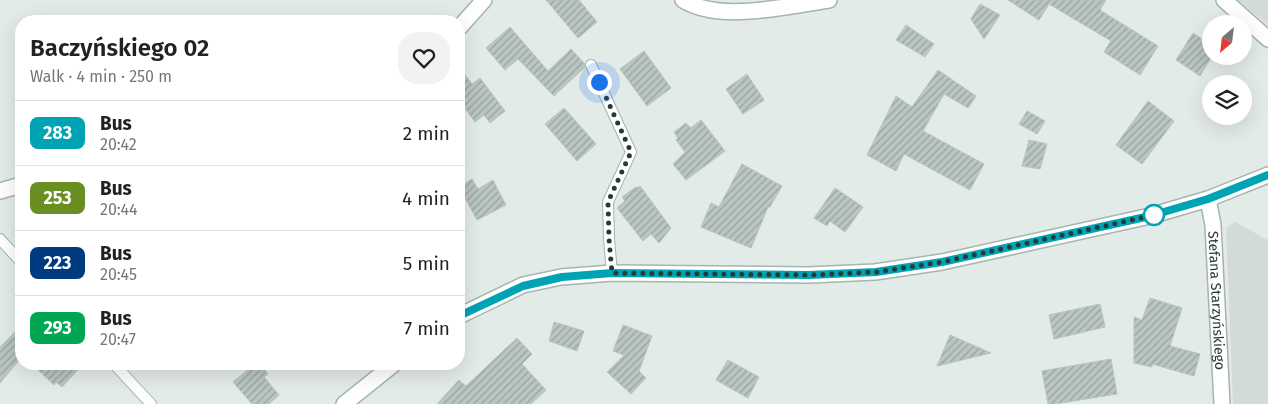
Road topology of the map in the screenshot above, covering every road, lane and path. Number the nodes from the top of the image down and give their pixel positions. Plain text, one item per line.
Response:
1 (484, 0) edge
2 (683, 0) edge
3 (829, 0) edge
4 (1224, 0) edge
5 (465, 21) edge
6 (1268, 39) edge
7 (591, 65) dead end
8 (1268, 175) edge
9 (15, 187) edge
10 (0, 191) edge
11 (1208, 199) junction
12 (0, 239) edge
13 (15, 255) edge
14 (612, 273) junction
15 (465, 313) edge
16 (120, 370) edge
17 (386, 370) edge
18 (151, 404) edge
19 (344, 404) edge
20 (1222, 404) edge

1 - 5 main road
2 - 3 main road
4 - 6 main road
7 - 14 lane
8 - 11 main road
9 - 10 main road
11 - 14 main road
11 - 20 main road, Stefana Starzyńskiego
12 - 13 lane
14 - 15 main road
16 - 18 lane
17 - 19 main road

